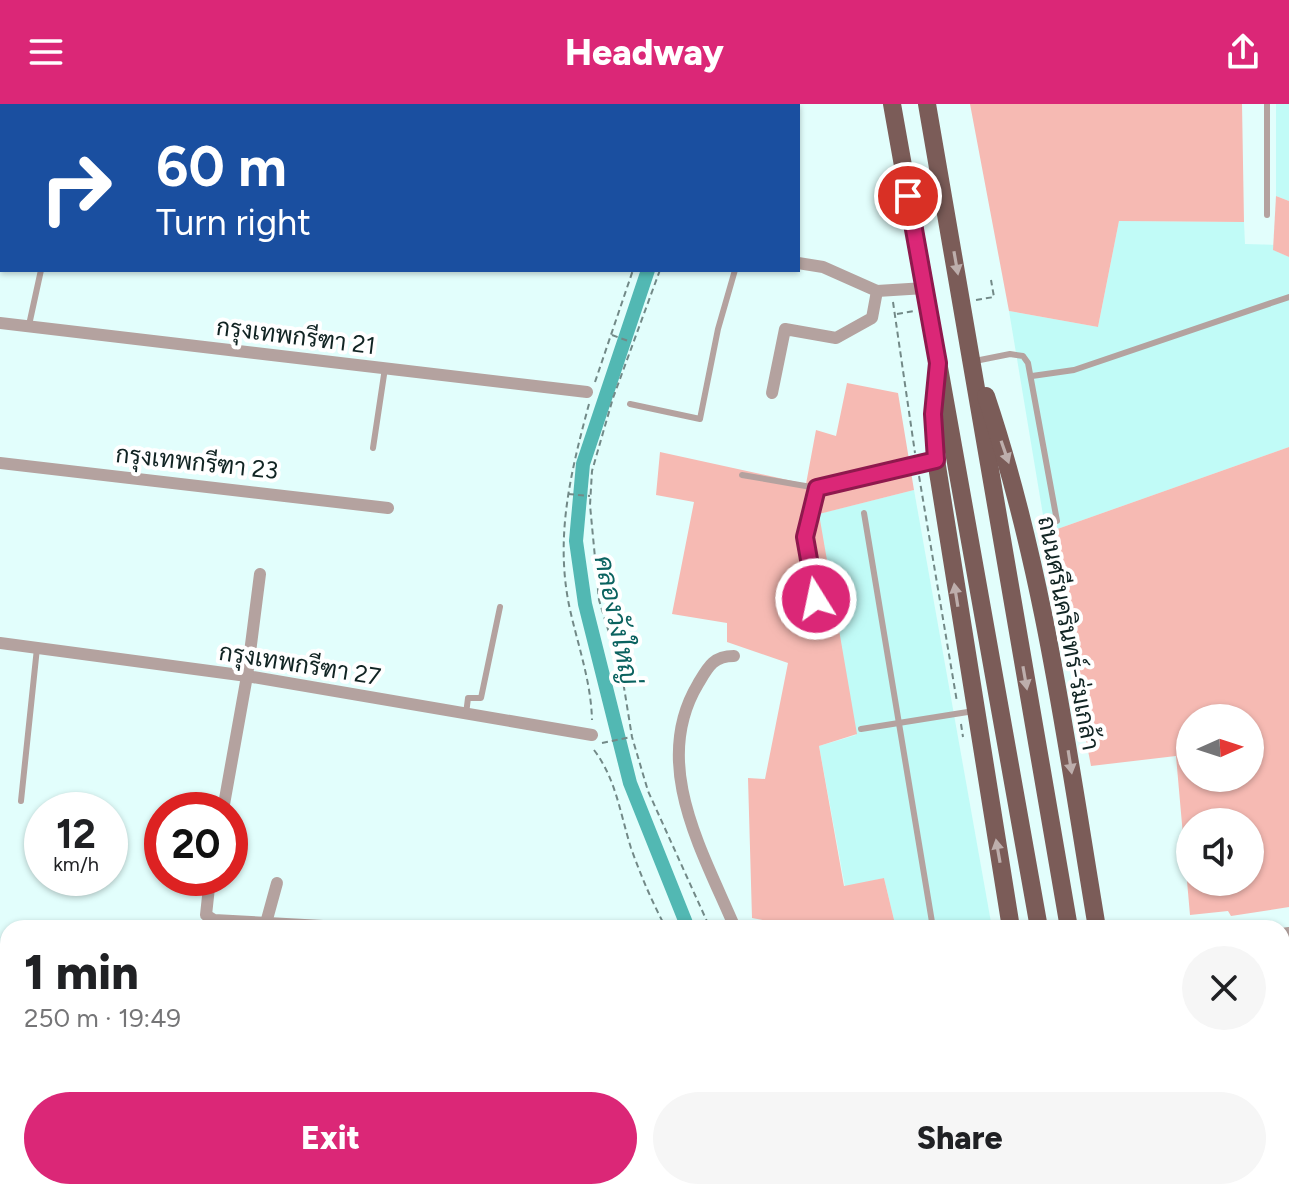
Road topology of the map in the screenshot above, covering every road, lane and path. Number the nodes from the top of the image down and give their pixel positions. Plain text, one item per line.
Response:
1 (892, 104) edge
2 (927, 104) edge
3 (1267, 104) edge
4 (1267, 215) dead end
5 (800, 263) edge
6 (41, 272) edge
7 (632, 272) edge
8 (659, 272) edge
9 (734, 272) edge
10 (991, 280) dead end
11 (925, 288) junction
12 (877, 291) junction
13 (994, 297) dead end
14 (1289, 297) edge
15 (893, 301) dead end
16 (0, 323) edge
17 (28, 326) junction
18 (611, 335) junction
19 (631, 342) junction
20 (973, 356) junction
21 (938, 363) junction
22 (385, 368) junction
23 (1032, 376) junction
24 (591, 392) junction
25 (772, 393) dead end
26 (630, 404) dead end
27 (373, 448) dead end
28 (916, 460) dead end
29 (936, 460) junction
30 (0, 463) edge
31 (742, 475) dead end
32 (919, 475) dead end
33 (817, 488) junction
34 (567, 493) junction
35 (591, 496) junction
36 (388, 508) dead end
37 (864, 513) dead end
38 (1057, 521) dead end
39 (260, 574) dead end
40 (816, 599) dead end
41 (500, 607) dead end
42 (0, 643) edge
43 (37, 648) junction
44 (734, 656) dead end
45 (247, 676) junction
46 (967, 712) junction
47 (466, 714) junction
48 (899, 723) junction
49 (861, 729) dead end
50 (592, 735) joint
51 (632, 737) junction
52 (965, 744) dead end
53 (226, 792) edge
54 (21, 801) dead end
55 (277, 883) dead end
56 (208, 896) edge
57 (210, 920) edge
58 (267, 920) edge
59 (662, 920) edge
60 (706, 920) edge
61 (732, 920) edge
62 (932, 920) edge
63 (1009, 920) edge
64 (1038, 920) edge
65 (1068, 920) edge
66 (1096, 920) edge

1 - 11 main road
2 -> 20 main road, ถนนศรีนครินทร์-ร่มเกล้า
3 - 4 lane
5 - 12 street
6 - 17 lane
7 - 18 path
8 - 19 path
9 - 26 lane
10 - 13 path
11 - 12 street
11 - 21 main road
12 - 25 street
14 - 23 lane
15 - 28 path
16 - 17 street, กรุงเทพกรีฑา 21
17 - 22 street, กรุงเทพกรีฑา 21
18 - 19 path
18 - 24 path
19 - 35 path
20 - 23 lane
20 -> 65 main road, ถนนศรีนครินทร์-ร่มเกล้า
20 -> 66 main road, ถนนศรีนครินทร์-ร่มเกล้า
21 - 29 main road
21 - 64 main road
22 - 24 street, กรุงเทพกรีฑา 21
22 - 27 lane
23 - 38 lane
24 - 34 path
29 - 33 lane
46 -> 29 main road
30 - 36 street, กรุงเทพกรีฑา 23
31 - 33 lane
32 - 46 path
33 - 40 lane
34 - 35 path
34 - 50 path
35 - 51 path
37 - 48 lane
39 - 45 street
41 - 47 lane
42 - 43 street, กรุงเทพกรีฑา 27
43 - 45 street, กรุงเทพกรีฑา 27
43 - 54 lane
44 - 61 street
45 - 47 street, กรุงเทพกรีฑา 27
45 - 53 street
46 - 48 lane
46 - 52 path
63 -> 46 main road
47 - 50 street, กรุงเทพกรีฑา 27
48 - 49 lane
48 - 62 lane
51 - 59 path
51 - 60 path
55 - 58 street
56 - 57 street

